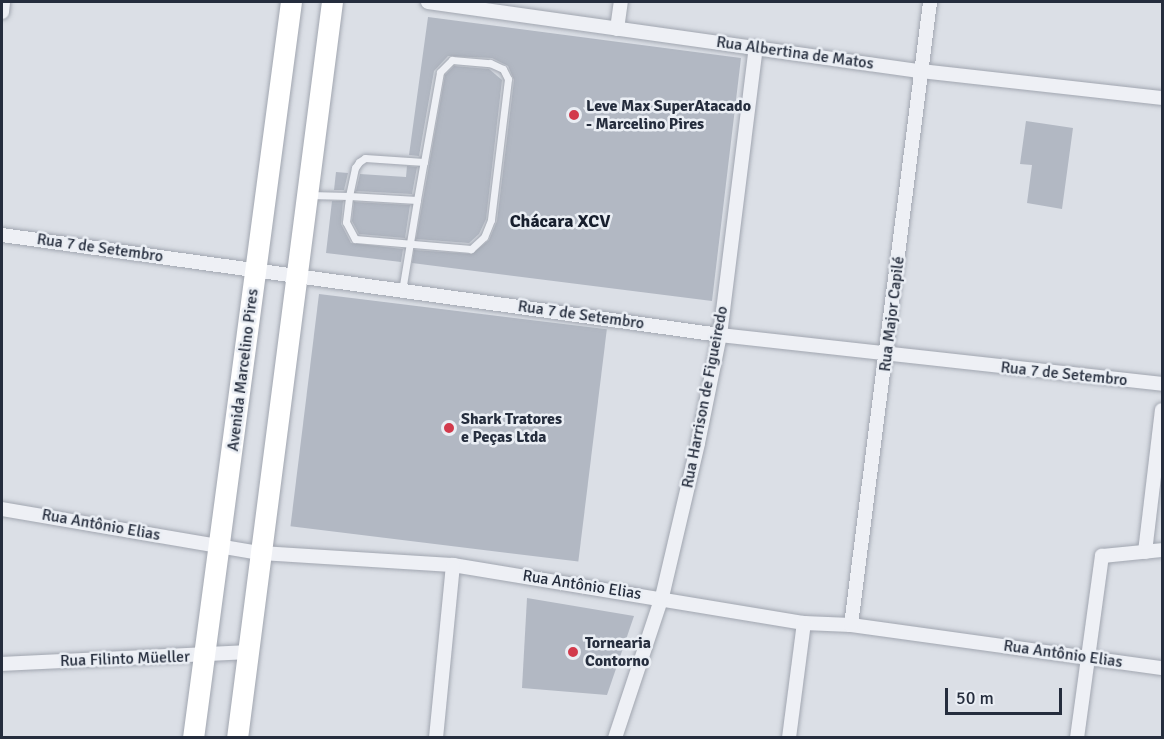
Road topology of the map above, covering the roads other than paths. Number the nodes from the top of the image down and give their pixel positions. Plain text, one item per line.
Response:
1 (3, 2) edge
2 (291, 2) edge
3 (332, 2) edge
4 (428, 2) edge
5 (621, 2) edge
6 (930, 2) edge
7 (2, 12) edge
8 (617, 30) junction
9 (756, 47) junction
10 (921, 70) junction
11 (1162, 98) edge
12 (424, 162) junction
13 (306, 195) junction
14 (349, 196) junction
15 (417, 200) junction
16 (2, 235) edge
17 (410, 244) junction
18 (255, 269) junction
19 (296, 276) junction
20 (402, 291) junction
21 (720, 334) junction
22 (887, 354) junction
23 (1162, 384) edge
24 (1162, 410) edge
25 (2, 509) edge
26 (219, 545) junction
27 (1162, 550) edge
28 (1144, 552) junction
29 (260, 553) junction
30 (453, 565) junction
31 (662, 597) junction
32 (804, 623) junction
33 (851, 625) junction
34 (248, 652) junction
35 (204, 655) junction
36 (1089, 658) junction
37 (2, 664) edge
38 (1162, 668) edge
39 (194, 738) edge
40 (237, 738) edge
41 (436, 738) edge
42 (615, 738) edge
43 (789, 738) edge
44 (1077, 738) edge

1 - 7 street
2 - 18 main road, Avenida Marcelino Pires
3 - 13 main road
4 - 8 street, Rua Albertina de Matos
5 - 8 street
6 - 10 street, Rua Major Capilé
8 - 9 street, Rua Albertina de Matos
9 - 10 street, Rua Albertina de Matos
9 - 21 street, Rua Harrison de Figueiredo
10 - 11 street, Rua Albertina de Matos
10 - 22 street, Rua Major Capilé
12 - 14 lane
12 - 15 lane
12 - 17 lane
13 - 14 lane
13 - 19 main road
14 - 15 lane
14 - 17 lane
15 - 17 lane
16 - 18 street, Rua 7 de Setembro
17 - 20 lane
18 - 19 street, Rua 7 de Setembro
18 - 26 main road, Avenida Marcelino Pires
19 - 20 street, Rua 7 de Setembro
19 - 29 main road
20 - 21 street, Rua 7 de Setembro
21 - 22 street, Rua 7 de Setembro
21 - 31 street, Rua Harrison de Figueiredo
22 - 23 street, Rua 7 de Setembro
22 - 33 street, Rua Major Capilé
24 - 28 street
25 - 26 street, Rua Antônio Elias
26 - 29 street, Rua Antônio Elias
26 - 35 main road, Avenida Marcelino Pires
27 - 28 street
28 - 36 street
29 - 30 street, Rua Antônio Elias
29 - 34 main road
30 - 31 street, Rua Antônio Elias
30 - 41 street
31 - 32 street, Rua Antônio Elias
31 - 42 street, Rua Harrison de Figueiredo
32 - 33 street, Rua Antônio Elias
32 - 43 street
33 - 36 street, Rua Antônio Elias
34 - 35 street, Rua Filinto Müeller
34 - 40 main road
35 - 37 street, Rua Filinto Müeller
35 - 39 main road, Avenida Marcelino Pires
36 - 38 street, Rua Antônio Elias
36 - 44 street

